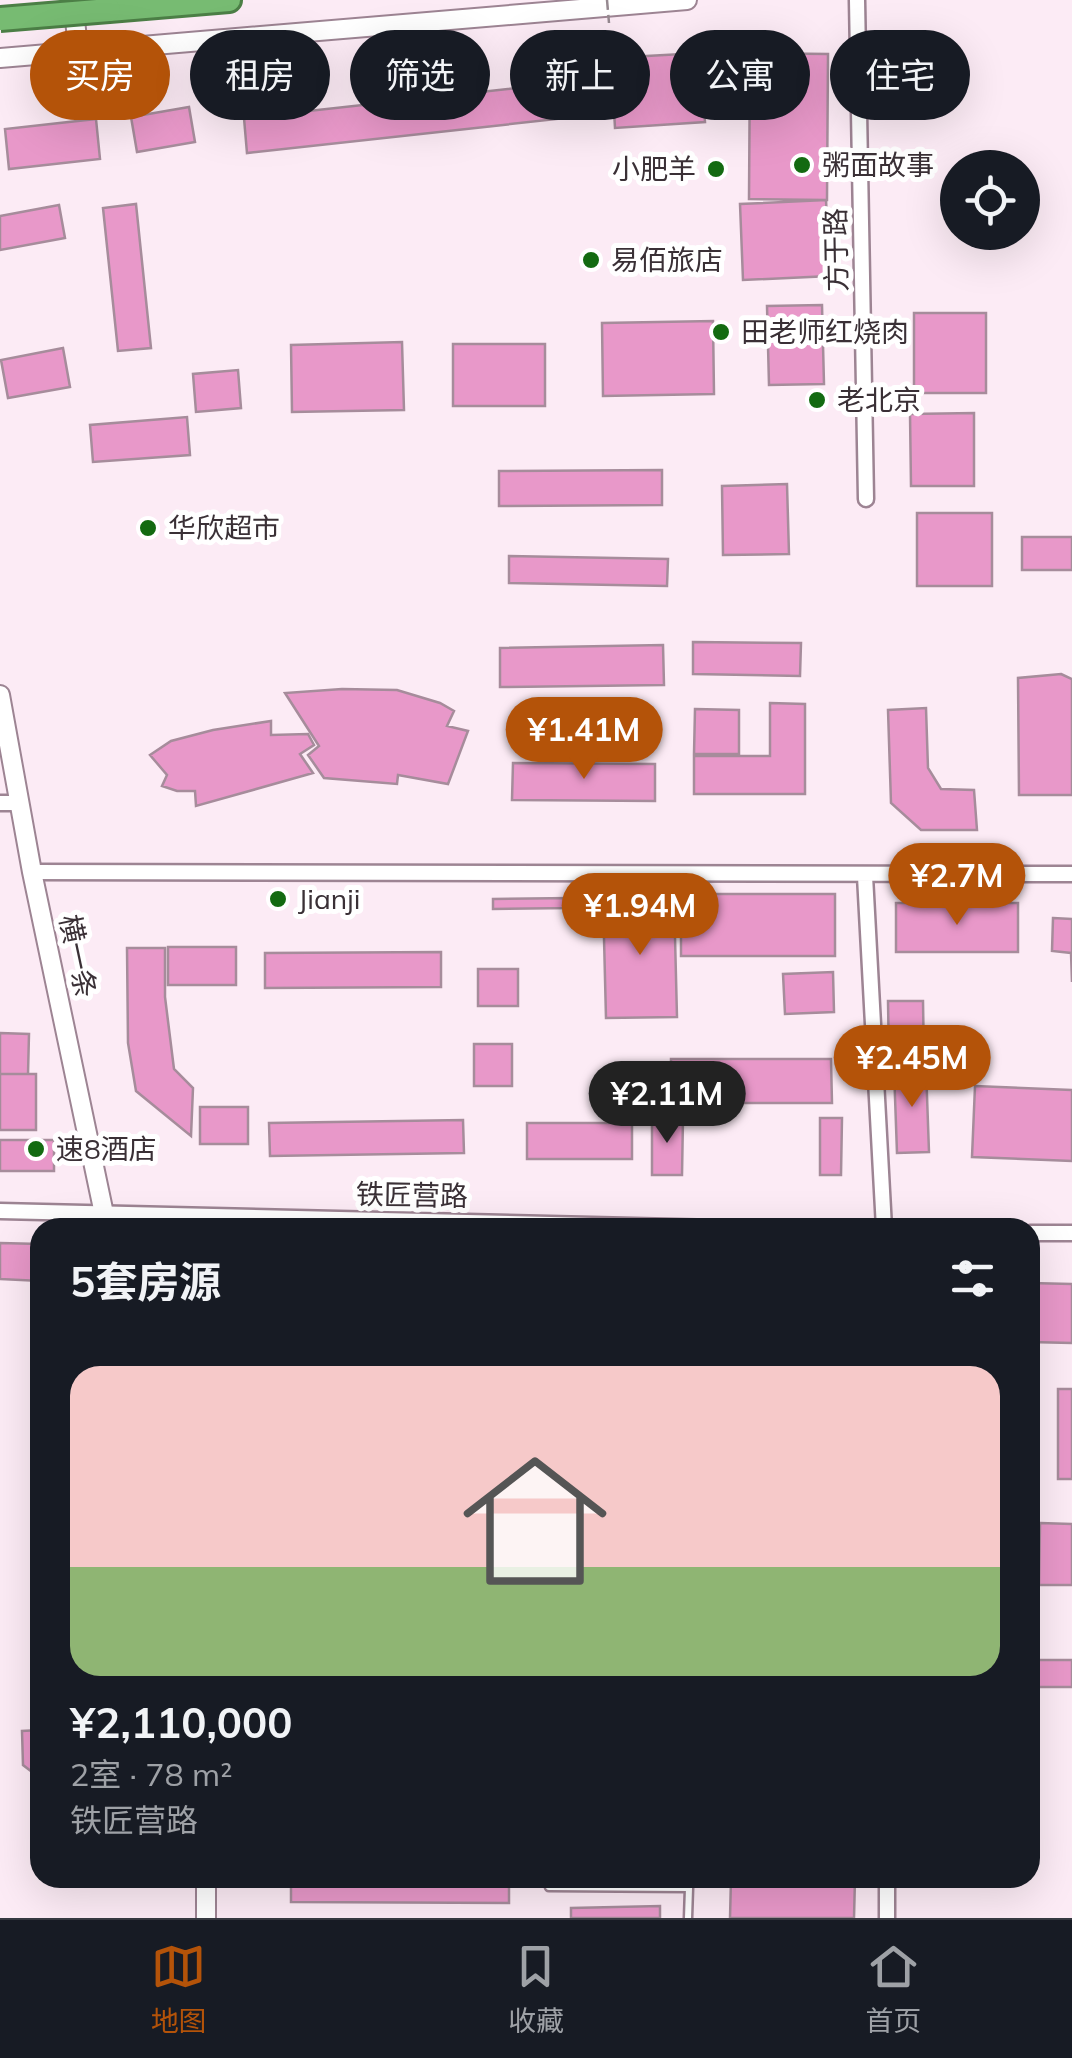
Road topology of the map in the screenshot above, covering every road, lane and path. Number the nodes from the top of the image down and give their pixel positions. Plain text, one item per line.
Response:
1 (74, 0) edge
2 (229, 0) edge
3 (607, 0) edge
4 (686, 0) edge
5 (857, 0) edge
6 (0, 19) edge
7 (610, 23) dead end
8 (76, 30) edge
9 (170, 42) edge
10 (30, 55) edge
11 (0, 58) edge
12 (866, 499) dead end
13 (0, 695) edge
14 (9, 803) edge
15 (32, 872) junction
16 (1072, 874) edge
17 (865, 876) junction
18 (0, 1211) edge
19 (82, 1218) edge
20 (106, 1218) edge
21 (883, 1218) edge
22 (1040, 1233) edge
23 (1072, 1233) edge
24 (206, 1888) edge
25 (689, 1888) edge
26 (887, 1888) edge
27 (206, 1918) edge
28 (688, 1918) edge
29 (887, 1918) edge

1 - 8 street
2 - 6 highway, bridge
3 - 7 path, bridge
4 - 9 street
5 - 12 street, 方于路
10 - 11 street
13 - 14 street, 横一条
14 - 15 street, 横一条
15 - 17 street
15 - 20 street, 横一条
16 - 17 street
17 - 21 street
18 - 19 street, 铁匠营路
22 - 23 street
24 - 27 street
25 - 28 lane
26 - 29 street

